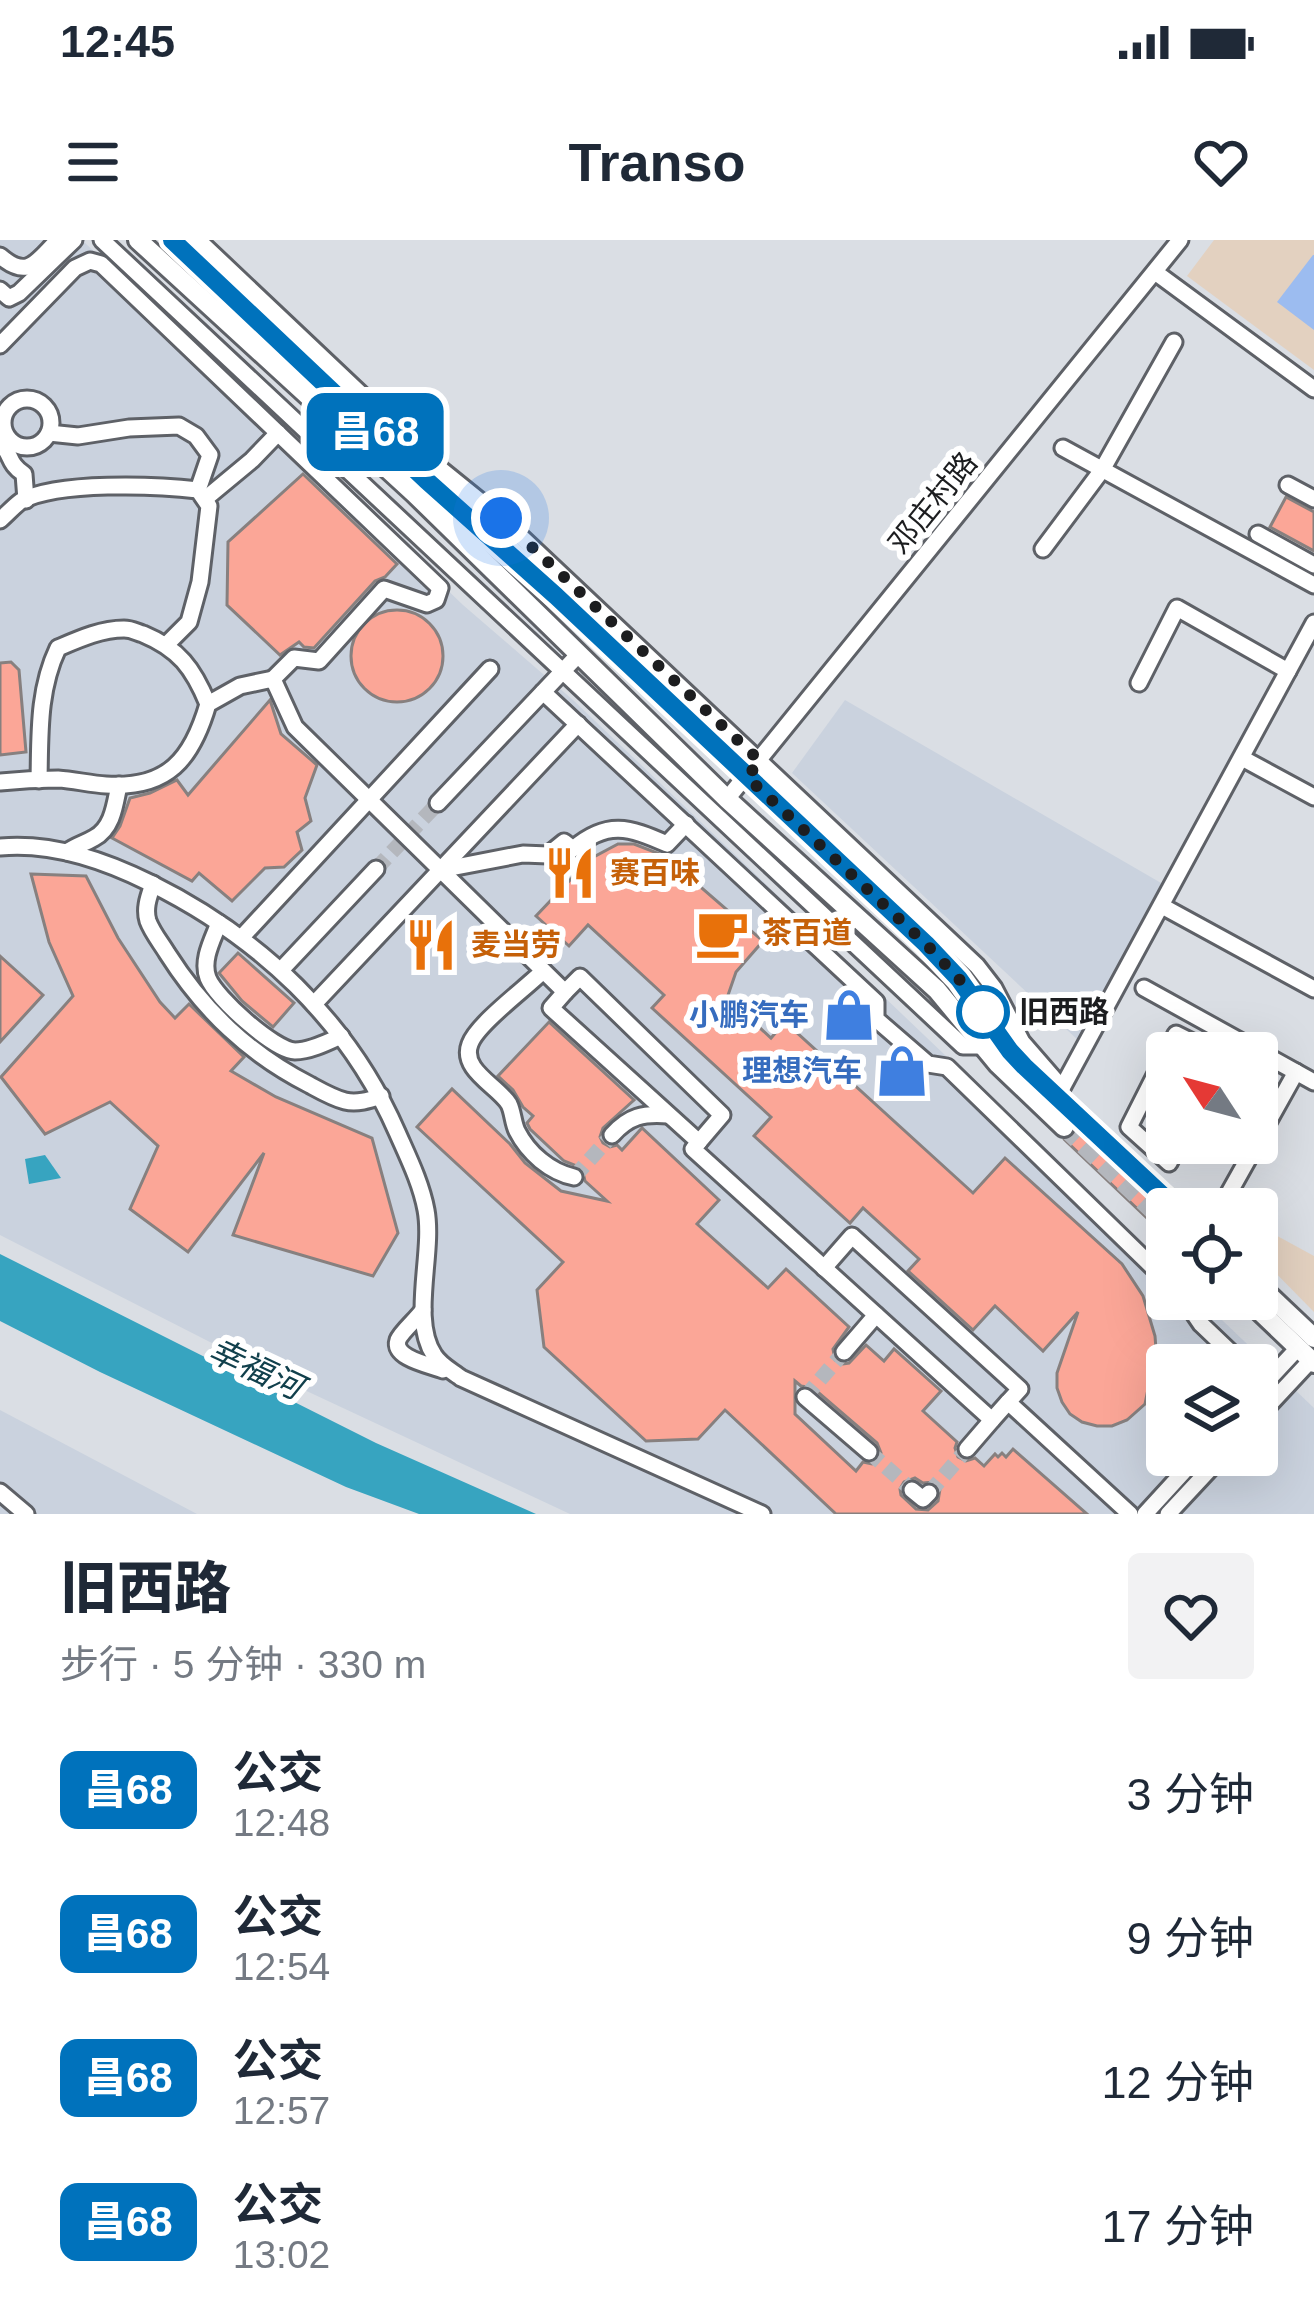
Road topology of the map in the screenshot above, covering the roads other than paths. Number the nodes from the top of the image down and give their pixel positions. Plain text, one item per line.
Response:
1 (58, 240) edge
2 (74, 240) edge
3 (102, 240) edge
4 (138, 240) edge
5 (172, 240) edge
6 (198, 240) edge
7 (1180, 240) edge
8 (0, 256) edge
9 (1155, 272) junction
10 (3, 298) edge
11 (1174, 342) dead end
12 (0, 345) edge
13 (1314, 389) edge
14 (49, 433) junction
15 (278, 434) junction
16 (2, 440) edge
17 (1063, 448) dead end
18 (1102, 470) junction
19 (1288, 485) dead end
20 (201, 495) junction
21 (1314, 499) edge
22 (26, 500) junction
23 (0, 520) edge
24 (1258, 534) dead end
25 (1043, 549) dead end
26 (1314, 565) edge
27 (1314, 586) edge
28 (1314, 623) edge
29 (166, 644) junction
30 (579, 654) junction
31 (490, 669) dead end
32 (1288, 671) junction
33 (562, 672) junction
34 (273, 680) junction
35 (1139, 683) dead end
36 (543, 692) junction
37 (208, 704) junction
38 (578, 724) junction
39 (1242, 758) junction
40 (753, 769) junction
41 (40, 779) junction
42 (0, 782) edge
43 (119, 785) junction
44 (1312, 792) edge
45 (727, 799) junction
46 (369, 800) junction
47 (438, 803) tunnel mouth
48 (686, 824) junction
49 (0, 847) edge
50 (68, 852) junction
51 (376, 869) tunnel mouth
52 (440, 870) junction
53 (153, 884) junction
54 (1162, 906) junction
55 (219, 923) junction
56 (241, 938) junction
57 (281, 970) junction
58 (543, 971) junction
59 (1144, 988) dead end
60 (1314, 988) edge
61 (565, 992) junction
62 (314, 1004) junction
63 (1214, 1027) junction
64 (1213, 1032) edge
65 (341, 1036) junction
66 (983, 1046) junction
67 (1296, 1072) junction
68 (1314, 1082) edge
69 (1059, 1092) junction
70 (1146, 1095) edge
71 (381, 1096) junction
72 (1278, 1105) edge
73 (669, 1115) junction
74 (612, 1135) tunnel mouth
75 (699, 1142) junction
76 (1146, 1142) edge
77 (574, 1177) dead end
78 (1146, 1261) edge
79 (824, 1268) junction
80 (423, 1310) junction
81 (1278, 1311) edge
82 (876, 1315) junction
83 (1198, 1320) edge
84 (1272, 1320) edge
85 (1222, 1344) edge
86 (844, 1352) tunnel mouth
87 (1309, 1352) edge
88 (1278, 1372) edge
89 (455, 1374) junction
90 (1278, 1391) edge
91 (805, 1397) dead end
92 (1008, 1402) junction
93 (992, 1420) junction
94 (967, 1449) tunnel mouth
95 (868, 1452) tunnel mouth
96 (1179, 1476) edge
97 (1203, 1476) edge
98 (0, 1492) edge
99 (26, 1514) edge
100 (762, 1514) edge
101 (1142, 1514) edge
102 (1168, 1514) edge

1 - 8 street
2 - 10 street
3 - 33 street
4 - 30 main road
5 - 40 main road
6 - 40 street
7 - 9 street, 邓庄村路
9 - 13 street
9 - 40 street, 邓庄村路
11 - 18 street
12 - 15 street
14 - 16 street
14 - 16 street
14 - 20 street
15 - 20 street
15 - 34 street
16 - 22 street
17 - 18 street
18 - 25 street
18 - 27 street
19 - 21 street
20 - 22 street
20 - 29 street
22 - 23 street
24 - 26 street
28 - 32 street
29 - 37 street
29 - 41 street
30 - 33 street
30 - 45 main road
31 - 46 street
32 - 35 street
32 - 39 street
33 - 36 street
33 - 66 street
34 - 37 street
34 - 46 street
36 - 38 street
36 - 47 street
37 - 43 street
38 - 48 street
38 - 52 street
39 - 44 street
39 - 54 street
40 - 45 street, 邓庄村路
40 - 69 main road
41 - 42 street
41 - 43 street
43 - 50 street
45 - 66 main road
46 - 52 street
46 - 56 street
48 - 52 street
48 - 78 street
49 - 50 street
50 - 53 street
51 - 57 street
52 - 58 street
52 - 62 street
53 - 55 street
53 - 71 street
54 - 60 street
54 - 69 street
55 - 56 street
55 - 65 street
56 - 57 street
57 - 62 street
58 - 61 street
58 - 77 street
59 - 63 street
61 - 73 street
61 - 75 street
62 - 65 street
63 - 64 street
63 - 67 street
65 - 71 street
66 - 69 main road
67 - 68 street
67 - 72 street
70 - 76 street
71 - 80 street
73 - 74 street
73 - 75 street
75 - 79 street
79 - 82 street
79 - 92 street
80 - 89 street
80 - 89 street
81 - 87 main road
82 - 86 street
82 - 93 street
83 - 85 street
84 - 87 main road
87 - 88 street
87 - 90 street
89 - 100 street
91 - 95 street
92 - 93 street
92 - 101 street
93 - 94 street
96 - 101 street
97 - 102 street
98 - 99 street

